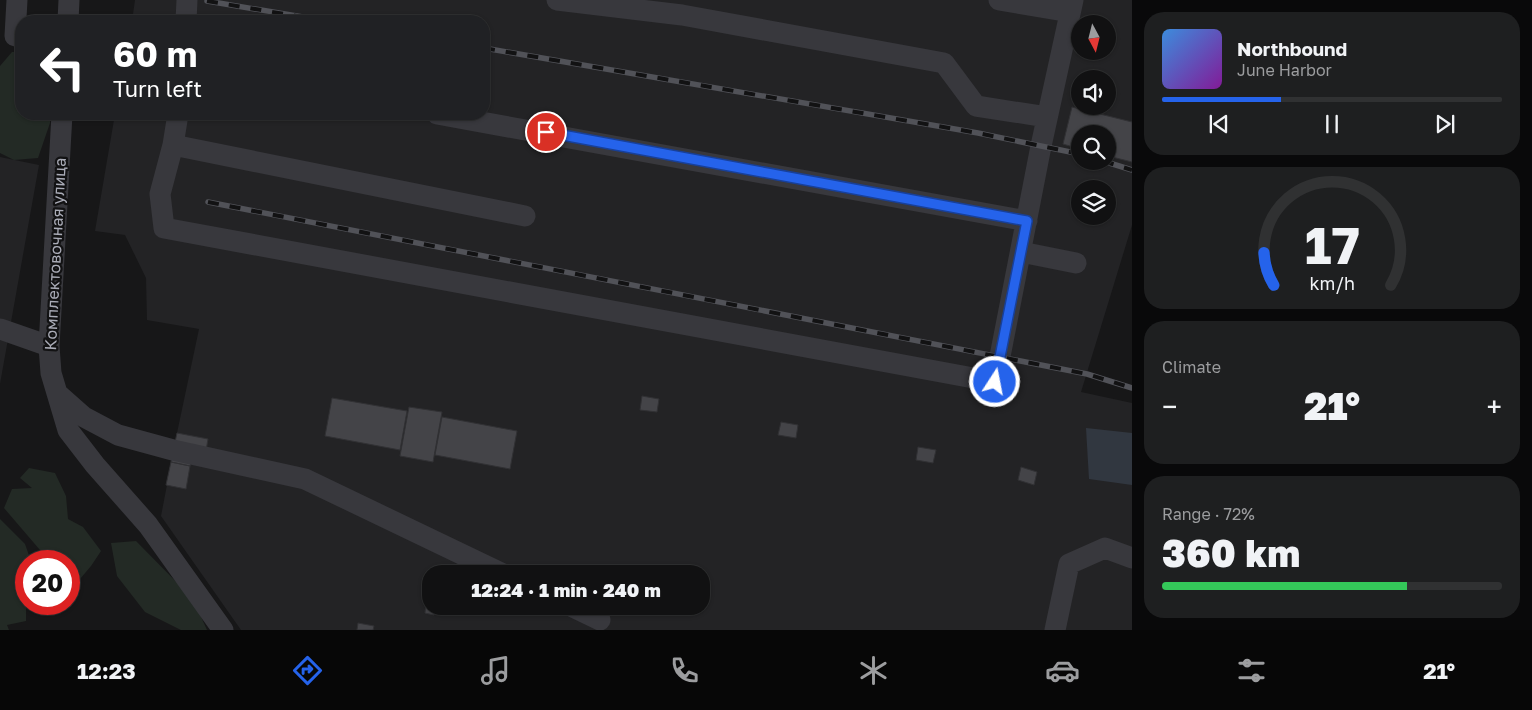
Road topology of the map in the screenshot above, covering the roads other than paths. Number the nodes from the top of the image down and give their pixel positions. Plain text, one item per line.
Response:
1 (17, 0) edge
2 (69, 0) edge
3 (187, 0) edge
4 (557, 0) edge
5 (999, 0) edge
6 (1071, 6) edge
7 (68, 15) edge
8 (186, 15) edge
9 (12, 36) edge
10 (1047, 117) junction
11 (62, 120) edge
12 (177, 120) edge
13 (470, 120) edge
14 (173, 145) junction
15 (525, 216) dead end
16 (1027, 221) junction
17 (1021, 252) junction
18 (1076, 263) dead end
19 (0, 329) edge
20 (49, 346) junction
21 (58, 394) junction
22 (1132, 558) edge
23 (484, 565) edge
24 (590, 615) edge
25 (600, 620) dead end
26 (223, 630) edge
27 (1055, 630) edge

1 - 9 street
2 - 7 street
3 - 8 street
4 - 10 street
5 - 6 street
6 - 10 street
10 - 16 street
11 - 20 street, Комплектовочная улица
12 - 14 street
13 - 16 street
14 - 15 street
14 - 17 street
16 - 17 street
17 - 18 street
19 - 20 street
20 - 21 street, Комплектовочная улица
21 - 23 street
21 - 26 street, Комплектовочная улица
22 - 27 street
24 - 25 street

